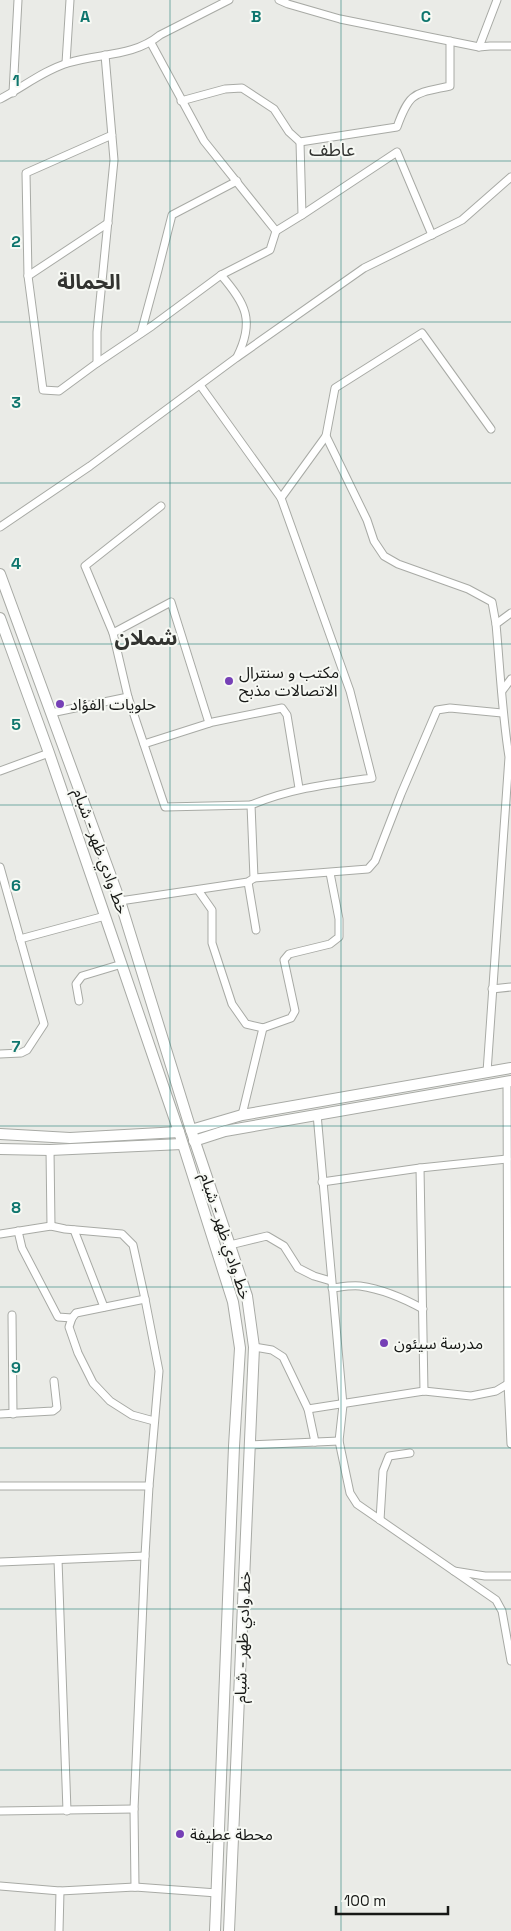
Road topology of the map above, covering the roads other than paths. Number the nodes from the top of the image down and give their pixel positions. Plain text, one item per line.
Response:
1 (18, 0) edge
2 (70, 0) edge
3 (229, 0) edge
4 (279, 0) edge
5 (497, 0) edge
6 (450, 42) junction
7 (151, 43) junction
8 (511, 46) edge
9 (479, 47) junction
10 (105, 55) junction
11 (66, 63) junction
12 (13, 93) junction
13 (0, 99) edge
14 (182, 101) junction
15 (112, 135) junction
16 (300, 142) junction
17 (511, 177) edge
18 (237, 181) junction
19 (302, 215) junction
20 (108, 223) junction
21 (276, 231) junction
22 (432, 235) junction
23 (220, 275) junction
24 (28, 276) junction
25 (141, 333) junction
26 (236, 358) junction
27 (97, 363) junction
28 (200, 386) junction
29 (491, 429) dead end
30 (326, 436) junction
31 (281, 498) junction
32 (161, 506) dead end
33 (0, 527) edge
34 (0, 574) edge
35 (511, 613) edge
36 (0, 618) edge
37 (496, 624) junction
38 (113, 633) junction
39 (511, 680) edge
40 (502, 691) junction
41 (128, 697) junction
42 (52, 713) junction
43 (502, 713) junction
44 (209, 723) junction
45 (144, 744) junction
46 (49, 753) junction
47 (0, 771) edge
48 (300, 788) junction
49 (251, 805) junction
50 (0, 867) edge
51 (330, 873) junction
52 (251, 880) junction
53 (198, 890) junction
54 (120, 901) junction
55 (105, 916) junction
56 (256, 930) dead end
57 (20, 939) junction
58 (122, 964) junction
59 (511, 987) edge
60 (492, 989) junction
61 (79, 1001) dead end
62 (263, 1028) junction
63 (0, 1054) edge
64 (511, 1068) edge
65 (487, 1072) junction
66 (509, 1081) edge
67 (317, 1114) junction
68 (242, 1115) junction
69 (191, 1130) junction
70 (179, 1132) junction
71 (0, 1134) edge
72 (194, 1141) junction
73 (182, 1144) junction
74 (0, 1149) edge
75 (50, 1150) junction
76 (507, 1159) junction
77 (420, 1168) junction
78 (322, 1182) junction
79 (51, 1226) junction
80 (74, 1230) junction
81 (18, 1231) junction
82 (0, 1234) edge
83 (230, 1245) junction
84 (332, 1284) junction
85 (145, 1299) junction
86 (104, 1307) junction
87 (423, 1309) junction
88 (12, 1316) dead end
89 (72, 1318) junction
90 (254, 1347) junction
91 (54, 1381) dead end
92 (510, 1382) edge
93 (424, 1391) junction
94 (343, 1405) junction
95 (308, 1409) junction
96 (0, 1414) edge
97 (13, 1414) junction
98 (154, 1421) junction
99 (339, 1441) junction
100 (315, 1442) junction
101 (511, 1444) edge
102 (250, 1446) junction
103 (410, 1453) dead end
104 (0, 1486) edge
105 (148, 1486) junction
106 (380, 1520) junction
107 (145, 1556) junction
108 (58, 1560) junction
109 (0, 1562) edge
110 (451, 1570) junction
111 (511, 1576) edge
112 (511, 1661) edge
113 (134, 1809) junction
114 (0, 1811) edge
115 (67, 1811) junction
116 (0, 1886) edge
117 (135, 1887) junction
118 (60, 1891) junction
119 (217, 1893) junction
120 (60, 1931) edge
121 (215, 1931) edge
122 (229, 1931) edge

1 - 12 street
2 - 11 street
3 - 7 street
4 - 6 street
5 - 9 street
6 - 9 street
6 - 16 street
7 - 10 street
7 - 14 street
8 - 9 street
10 - 11 street
10 - 15 street
11 - 12 street
12 - 13 street
14 - 16 street
14 - 18 street
15 - 20 street
15 - 24 street
16 - 19 street
17 - 22 street
18 - 21 street
18 - 25 street
19 - 21 street
19 - 22 street
20 - 24 street
20 - 27 street
21 - 23 street
22 - 26 street
23 - 25 street
23 - 26 street
24 - 27 street
25 - 27 street
26 - 28 street
28 - 31 street
28 - 33 street
29 - 30 street
30 - 31 street
30 - 37 street
31 - 48 street
32 - 38 street
34 - 42 main road, خط وادي ظهر - شبام
35 - 37 street
36 - 46 main road, خط وادي ظهر - شبام
37 - 40 street
38 - 41 street
38 - 44 street
39 - 40 street
40 - 43 street
41 - 42 street
41 - 45 street
42 - 54 main road, خط وادي ظهر - شبام
43 - 51 street
43 - 60 street
44 - 45 street
44 - 48 street
45 - 49 street
46 - 47 street
46 - 55 main road, خط وادي ظهر - شبام
48 - 49 street
49 - 52 street
50 - 57 street
51 - 52 street
51 - 62 street
52 - 53 street
52 - 56 street
53 - 54 street
53 - 62 street
54 - 69 main road, خط وادي ظهر - شبام
55 - 57 street
55 - 58 main road, خط وادي ظهر - شبام
57 - 63 street
58 - 61 street
58 - 70 main road, خط وادي ظهر - شبام
59 - 60 street
60 - 65 street
62 - 68 street
64 - 65 main road
65 - 68 main road
66 - 67 main road
66 - 76 street
67 - 72 main road
67 - 78 street
68 - 69 main road
69 - 70 main road
69 - 72 main road, خط وادي ظهر - شبام
70 - 71 main road
70 - 73 main road, خط وادي ظهر - شبام
72 - 73 main road
72 - 83 main road, خط وادي ظهر - شبام
73 - 75 main road
73 - 119 main road, خط وادي ظهر - شبام
74 - 75 main road
75 - 79 street
76 - 77 street
76 - 92 street
77 - 78 street
77 - 87 street
78 - 84 street
79 - 80 street
79 - 81 street
80 - 85 street
80 - 86 street
81 - 82 street
81 - 89 street
83 - 84 street
83 - 90 main road, خط وادي ظهر - شبام
84 - 87 street
84 - 94 street
85 - 86 street
85 - 98 street
86 - 89 street
87 - 93 street
88 - 97 street
89 - 98 street
90 - 95 street
90 - 102 main road, خط وادي ظهر - شبام
91 - 97 street
92 - 93 street
92 - 101 street
93 - 94 street
94 - 95 street
94 - 99 street
95 - 100 street
96 - 97 street
98 - 105 street
99 - 100 street
99 - 106 street
100 - 102 street
102 - 122 main road, خط وادي ظهر - شبام
103 - 106 street
104 - 105 street
105 - 107 street
106 - 110 street
107 - 108 street
107 - 113 street
108 - 109 street
108 - 115 street
110 - 111 street
110 - 112 street
113 - 115 street
113 - 117 street
114 - 115 street
116 - 118 street
117 - 118 street
117 - 119 street
118 - 120 street
119 - 121 main road, خط وادي ظهر - شبام

